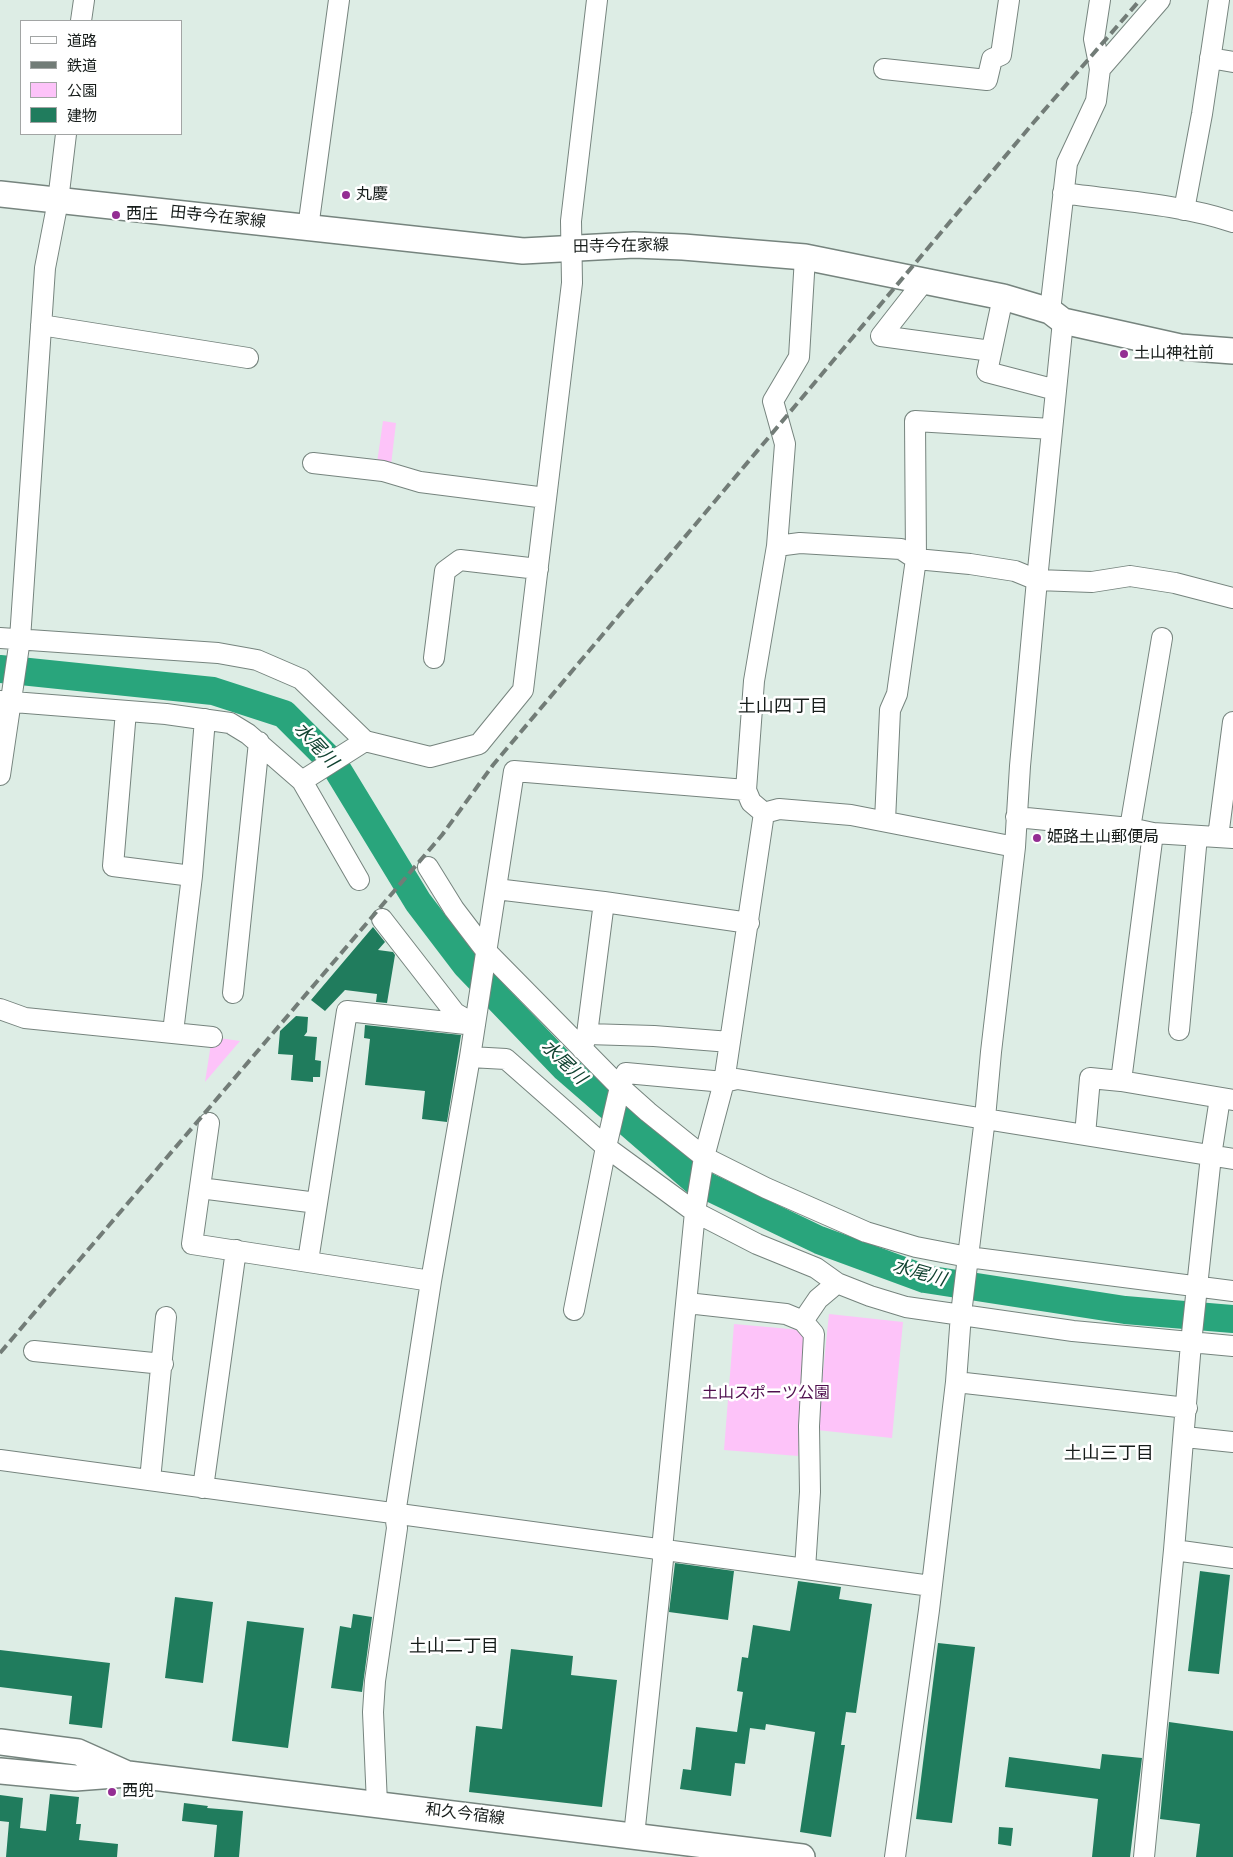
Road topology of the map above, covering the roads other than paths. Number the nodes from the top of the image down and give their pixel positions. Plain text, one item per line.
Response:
1 (84, 0) edge
2 (339, 0) edge
3 (597, 0) edge
4 (1009, 0) edge
5 (1100, 0) edge
6 (1160, 0) edge
7 (1219, 0) edge
8 (81, 20) edge
9 (1210, 58) junction
10 (1233, 62) edge
11 (884, 69) dead end
12 (1100, 69) junction
13 (66, 135) edge
14 (1063, 193) junction
15 (0, 194) edge
16 (58, 201) junction
17 (1184, 210) junction
18 (1233, 222) edge
19 (308, 228) junction
20 (572, 247) junction
21 (805, 257) junction
22 (924, 281) junction
23 (1003, 297) junction
24 (1057, 316) junction
25 (41, 325) junction
26 (991, 351) junction
27 (1233, 351) edge
28 (248, 358) dead end
29 (1056, 390) junction
30 (1052, 429) junction
31 (313, 463) dead end
32 (546, 498) junction
33 (777, 546) junction
34 (916, 559) junction
35 (538, 569) junction
36 (1037, 580) junction
37 (1233, 598) edge
38 (1162, 638) dead end
39 (10, 639) edge
40 (434, 658) dead end
41 (5, 702) edge
42 (126, 711) junction
43 (205, 719) junction
44 (1233, 722) edge
45 (365, 741) junction
46 (259, 742) junction
47 (0, 775) edge
48 (302, 782) junction
49 (746, 790) junction
50 (764, 813) junction
51 (1016, 817) junction
52 (885, 821) junction
53 (1130, 828) junction
54 (1152, 833) junction
55 (1197, 836) junction
56 (1226, 838) edge
57 (1015, 847) junction
58 (428, 867) dead end
59 (192, 876) junction
60 (359, 880) dead end
61 (496, 889) junction
62 (604, 902) junction
63 (382, 919) dead end
64 (748, 923) junction
65 (486, 951) junction
66 (233, 993) dead end
67 (0, 1010) edge
68 (475, 1025) junction
69 (1179, 1030) dead end
70 (173, 1032) junction
71 (212, 1037) dead end
72 (585, 1041) junction
73 (730, 1042) junction
74 (470, 1057) junction
75 (1121, 1081) junction
76 (724, 1082) junction
77 (620, 1087) junction
78 (1227, 1099) edge
79 (985, 1118) junction
80 (209, 1124) dead end
81 (1085, 1135) junction
82 (606, 1147) junction
83 (1211, 1156) junction
84 (704, 1157) junction
85 (1233, 1159) edge
86 (200, 1188) junction
87 (317, 1203) junction
88 (695, 1212) junction
89 (236, 1250) junction
90 (968, 1257) junction
91 (308, 1261) junction
92 (431, 1281) junction
93 (837, 1284) junction
94 (1198, 1287) junction
95 (1233, 1290) edge
96 (687, 1303) junction
97 (574, 1310) dead end
98 (961, 1314) junction
99 (166, 1317) dead end
100 (804, 1320) junction
101 (1192, 1343) junction
102 (1233, 1346) edge
103 (34, 1351) dead end
104 (163, 1364) junction
105 (956, 1382) junction
106 (1187, 1408) junction
107 (1185, 1437) junction
108 (1233, 1442) edge
109 (0, 1460) edge
110 (150, 1480) junction
111 (203, 1488) junction
112 (395, 1514) junction
113 (662, 1550) junction
114 (1174, 1550) junction
115 (1233, 1558) edge
116 (805, 1569) junction
117 (931, 1586) junction
118 (0, 1742) edge
119 (0, 1771) edge
120 (128, 1774) junction
121 (377, 1804) junction
122 (634, 1836) junction
123 (802, 1857) edge
124 (895, 1857) edge
125 (1144, 1857) edge

1 - 8 street
2 - 19 street
3 - 20 street
4 - 11 street
5 - 12 street
6 - 12 street
7 - 9 street
9 - 10 street
9 - 17 street
12 - 14 street
13 - 16 street
14 - 17 street
14 - 24 street
15 - 16 main road, 田寺今在家線
16 - 19 main road, 田寺今在家線
16 - 25 street
17 - 18 street
19 - 20 main road, 田寺今在家線
20 - 21 main road, 田寺今在家線
20 - 32 street
21 - 22 main road, 田寺今在家線
21 - 33 street
22 - 23 main road, 田寺今在家線
22 - 26 street
23 - 24 main road, 田寺今在家線
23 - 26 street
24 - 27 main road, 田寺今在家線
24 - 29 street
25 - 28 street
25 - 39 street
26 - 29 street
29 - 30 street
30 - 34 street
30 - 36 street
31 - 32 street
32 - 35 street
33 - 34 street
33 - 49 street
34 - 36 street
34 - 52 street
35 - 40 street
35 - 45 street
36 - 37 street
36 - 51 street
38 - 53 street
39 - 41 street
39 - 45 street
41 - 42 street
41 - 47 street
42 - 43 street
42 - 59 street
43 - 46 street
43 - 59 street
44 - 56 street
45 - 48 street
46 - 48 street
46 - 66 street
48 - 60 street
49 - 50 street
49 - 61 street
50 - 52 street
50 - 64 street
51 - 53 street
51 - 57 street
52 - 57 street
53 - 54 street
54 - 55 street
54 - 75 street
55 - 56 street
55 - 69 street
57 - 79 street
58 - 65 street
59 - 70 street
61 - 62 street
61 - 65 street
62 - 64 street
62 - 72 street
63 - 68 street
64 - 73 street
65 - 68 street
65 - 72 street
67 - 70 street
68 - 74 street
68 - 87 street
70 - 71 street
72 - 73 street
72 - 77 street
73 - 76 street
74 - 82 street
74 - 92 street
75 - 78 street
75 - 81 street
76 - 77 street
76 - 79 street
76 - 84 street
77 - 82 street
77 - 84 street
78 - 83 street
79 - 81 street
79 - 90 street
80 - 86 street
81 - 83 street
82 - 88 street
82 - 97 street
83 - 85 street
83 - 94 street
84 - 88 street
84 - 90 street
86 - 87 street
86 - 89 street
87 - 91 street
88 - 93 street
88 - 96 street
89 - 91 street
89 - 111 street
90 - 94 street
90 - 98 street
91 - 92 street
92 - 112 street
93 - 98 street
93 - 100 street
94 - 95 street
94 - 101 street
96 - 100 street
96 - 113 street
98 - 101 street
98 - 105 street
99 - 104 street
100 - 116 street
101 - 102 street
101 - 106 street
103 - 104 street
104 - 110 street
105 - 106 street
105 - 117 street
106 - 107 street
107 - 108 street
107 - 114 street
109 - 110 street
110 - 111 street
111 - 112 street
112 - 113 street
112 - 121 street
113 - 116 street
113 - 122 street
114 - 115 street
114 - 125 street
116 - 117 street
117 - 124 street
118 - 120 main road, 和久今宿線
119 - 120 main road, 和久今宿線
120 - 121 main road, 和久今宿線
121 - 122 main road, 和久今宿線
122 - 123 main road, 和久今宿線

